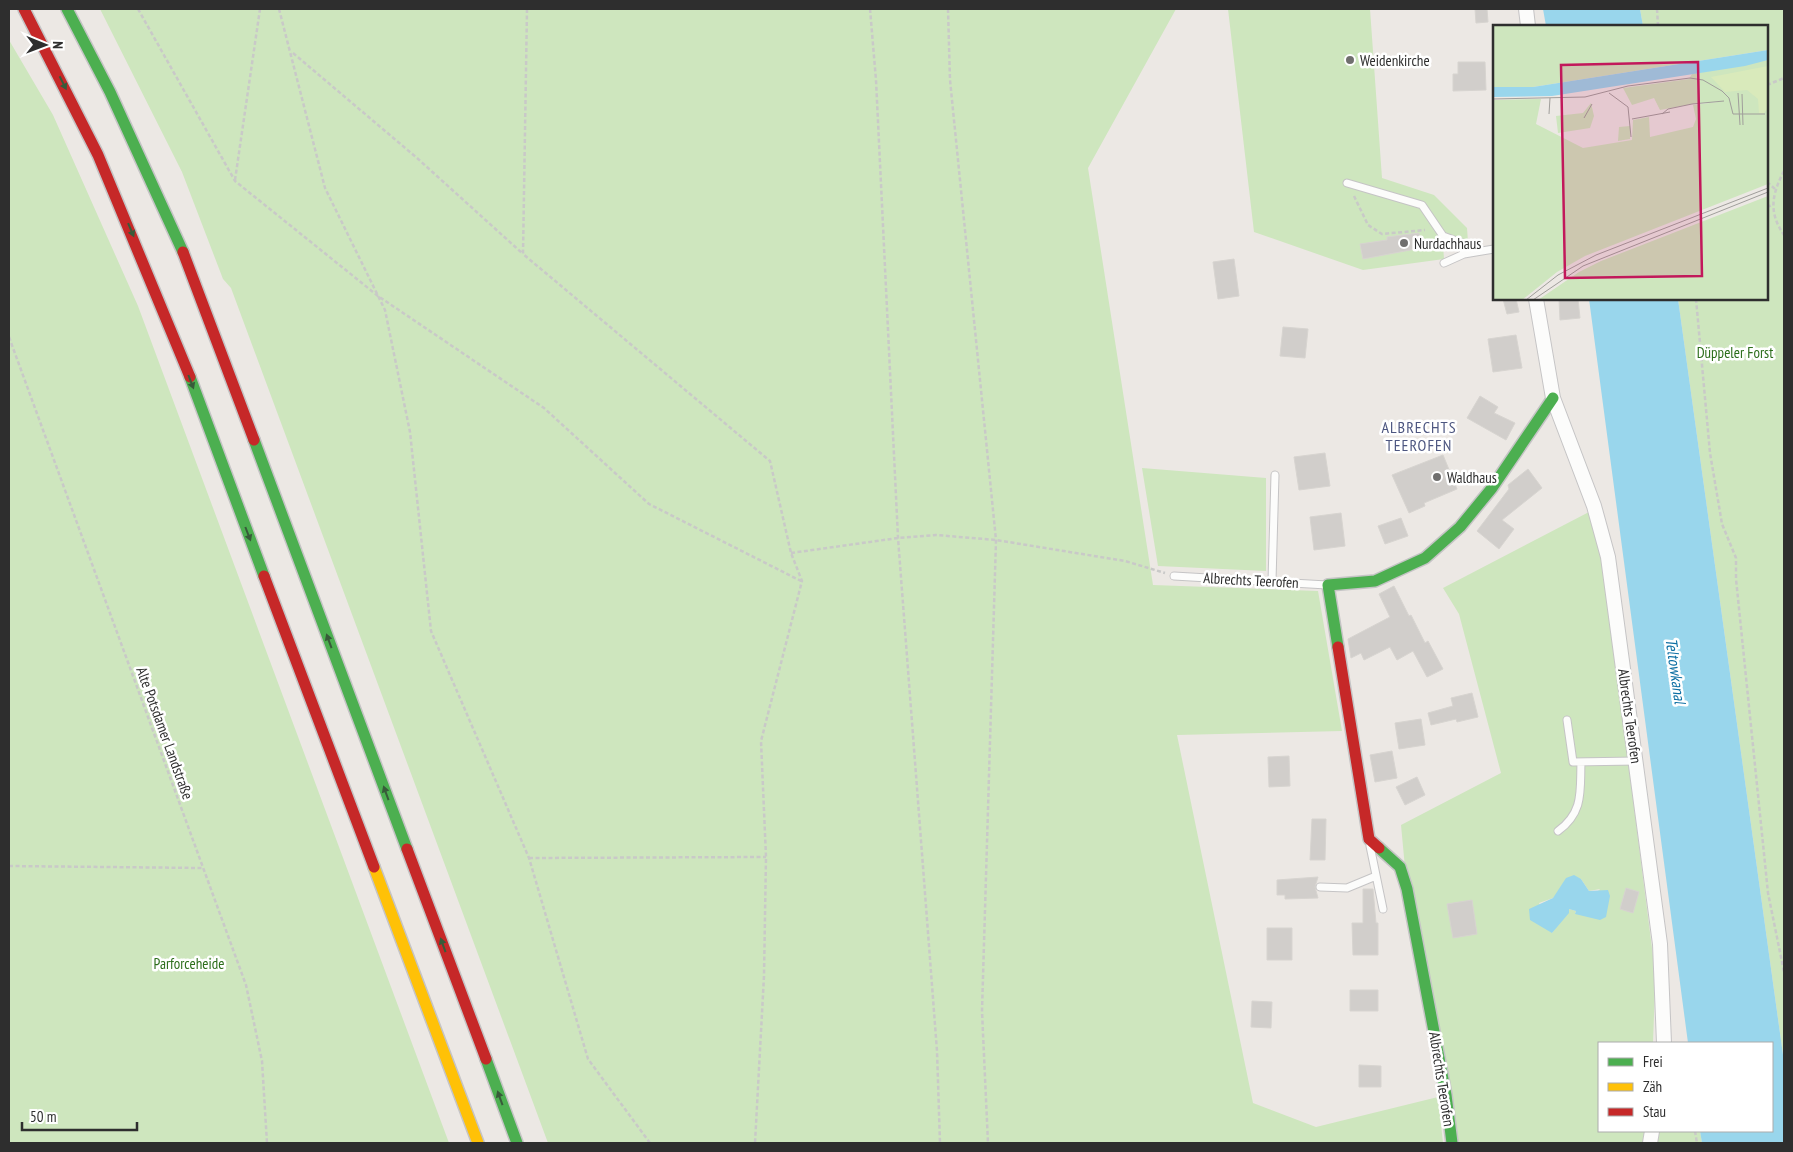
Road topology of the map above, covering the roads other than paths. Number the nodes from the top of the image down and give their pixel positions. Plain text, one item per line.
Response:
1 (24, 9) edge
2 (67, 9) edge
3 (1526, 9) edge
4 (1528, 25) edge
5 (1347, 183) road end
6 (1493, 249) edge
7 (1464, 254) junction
8 (1444, 263) dead end
9 (1536, 300) edge
10 (1553, 398) junction
11 (1275, 475) dead end
12 (1174, 576) road end
13 (1272, 581) junction
14 (1323, 588) junction
15 (1567, 720) dead end
16 (1636, 761) junction
17 (1580, 762) junction
18 (1558, 831) dead end
19 (1369, 838) junction
20 (1376, 876) junction
21 (1320, 887) dead end
22 (1383, 909) dead end
23 (1664, 1042) edge
24 (478, 1143) edge
25 (517, 1143) edge
26 (1452, 1143) edge

1 -> 24 main road
25 -> 2 main road
3 - 4 street
5 - 7 lane
6 - 7 lane
7 - 8 lane
9 - 10 street, Albrechts Teerofen
10 - 14 main road, Albrechts Teerofen
10 - 16 street, Albrechts Teerofen
11 - 13 lane
12 - 13 lane, Albrechts Teerofen
13 - 14 lane, Albrechts Teerofen
14 - 19 main road
15 - 17 lane
16 - 17 lane
16 - 23 street, Albrechts Teerofen
17 - 18 lane
19 - 20 lane
19 - 26 main road, Albrechts Teerofen
20 - 21 lane
20 - 22 lane

